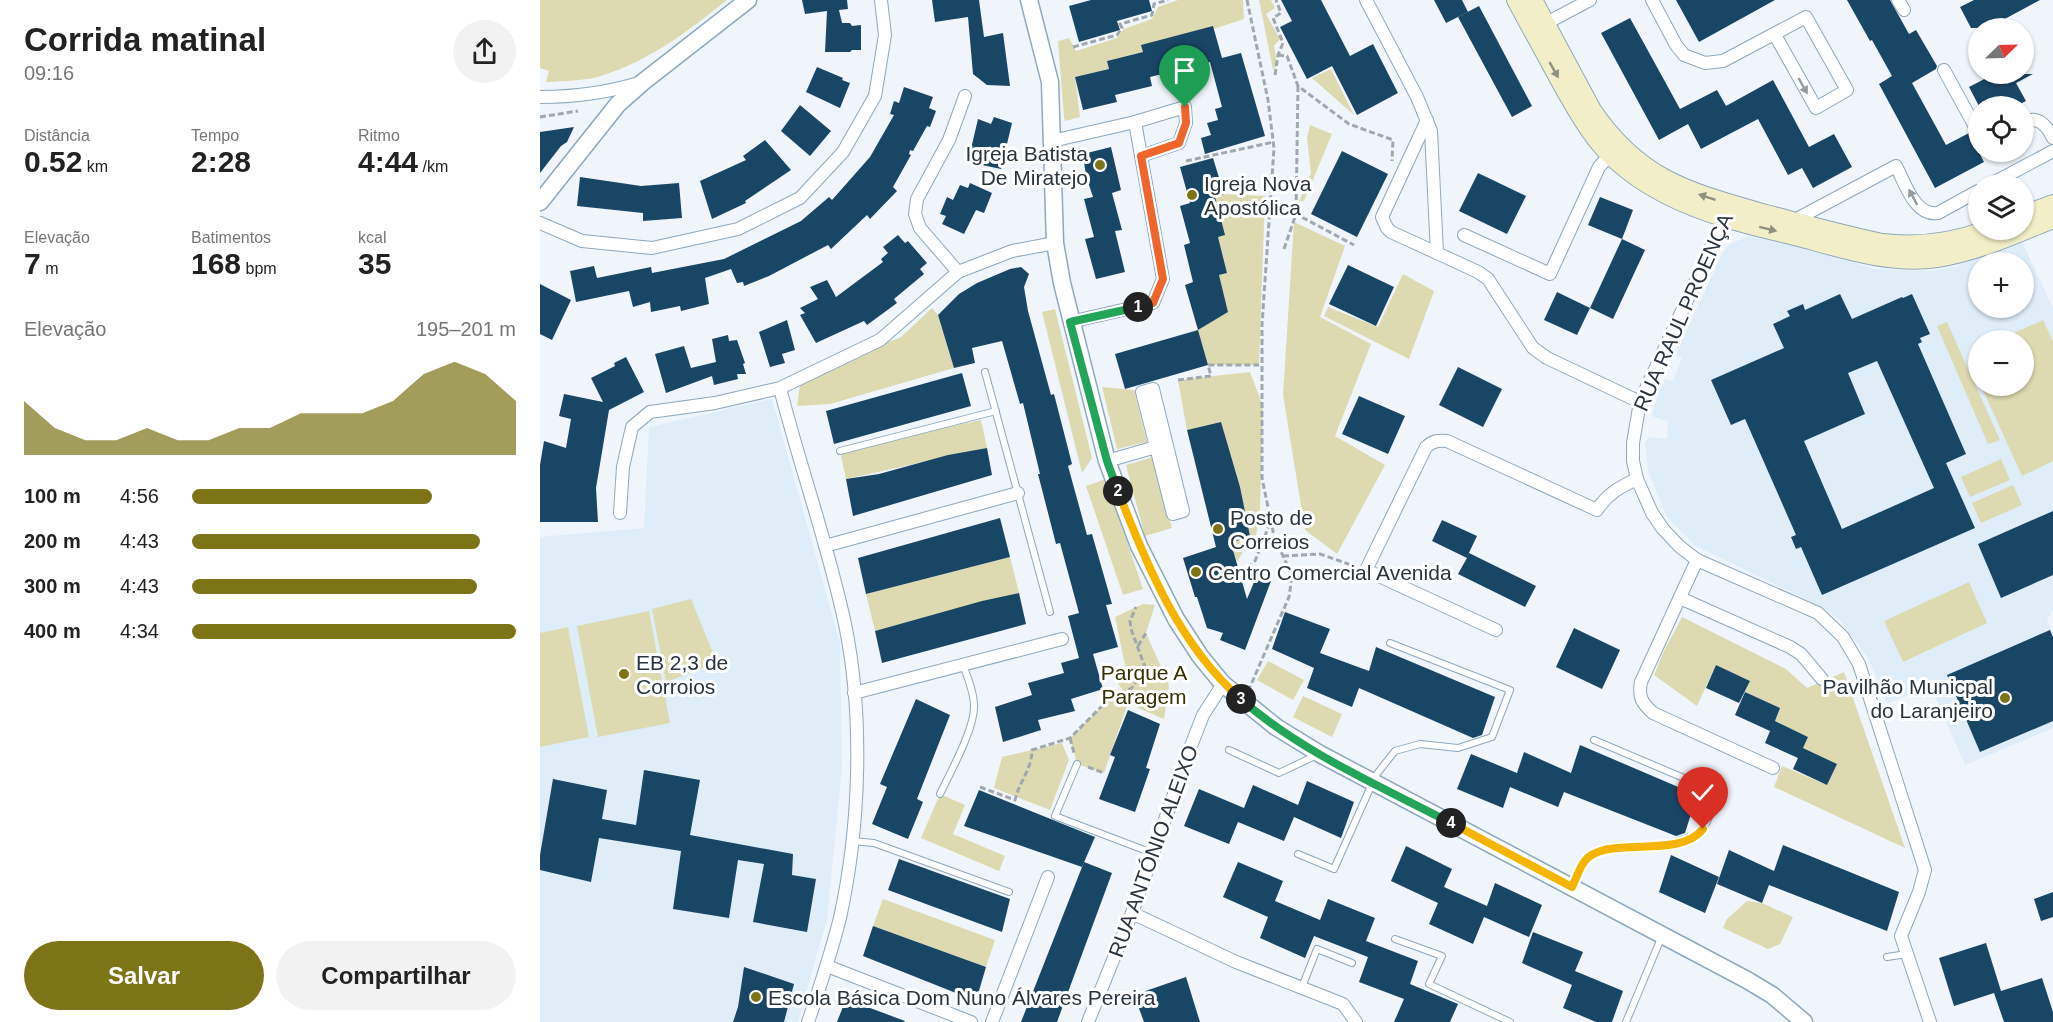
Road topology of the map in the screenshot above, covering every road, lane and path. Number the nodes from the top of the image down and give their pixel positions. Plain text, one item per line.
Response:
1 (748, 0) edge
2 (881, 0) edge
3 (1029, 0) edge
4 (1167, 0) edge
5 (1247, 0) edge
6 (1276, 0) edge
7 (1366, 0) edge
8 (1516, 0) edge
9 (1533, 0) edge
10 (1590, 0) edge
11 (1652, 0) edge
12 (1539, 27) junction
13 (1774, 35) junction
14 (1073, 47) dead end
15 (1278, 55) junction
16 (1944, 70) dead end
17 (1275, 75) dead end
18 (642, 82) junction
19 (1298, 86) junction
20 (965, 96) dead end
21 (540, 97) edge
22 (1968, 114) edge
23 (1427, 120) junction
24 (2034, 120) edge
25 (1135, 122) junction
26 (2053, 138) edge
27 (1052, 141) junction
28 (1274, 142) junction
29 (1614, 149) junction
30 (2053, 151) edge
31 (1141, 156) junction
32 (1186, 161) dead end
33 (1392, 163) dead end
34 (2010, 174) edge
35 (1968, 196) edge
36 (540, 202) edge
37 (2053, 204) edge
38 (1728, 211) junction
39 (2034, 211) edge
40 (1296, 214) junction
41 (2053, 219) edge
42 (1793, 221) junction
43 (540, 223) edge
44 (1464, 235) dead end
45 (1968, 236) edge
46 (1055, 243) junction
47 (1354, 244) dead end
48 (1284, 249) dead end
49 (1437, 253) junction
50 (958, 272) junction
51 (1070, 322) junction
52 (1259, 366) dead end
53 (985, 372) dead end
54 (1178, 380) dead end
55 (780, 388) junction
56 (1640, 402) junction
57 (996, 411) junction
58 (1156, 447) junction
59 (840, 451) dead end
60 (1107, 461) junction
61 (1637, 479) junction
62 (1018, 494) junction
63 (620, 513) dead end
64 (1271, 522) junction
65 (825, 546) junction
66 (1283, 556) junction
67 (1697, 560) junction
68 (1340, 562) dead end
69 (1240, 574) dead end
70 (1680, 598) junction
71 (1136, 607) dead end
72 (1050, 612) dead end
73 (1496, 630) dead end
74 (1146, 633) dead end
75 (1062, 639) dead end
76 (1390, 643) dead end
77 (1138, 647) junction
78 (963, 665) junction
79 (1145, 667) junction
80 (1162, 670) dead end
81 (1822, 680) dead end
82 (1223, 684) junction
83 (854, 693) junction
84 (1247, 705) junction
85 (1594, 740) dead end
86 (1228, 750) dead end
87 (1320, 754) junction
88 (1077, 764) dead end
89 (1773, 768) dead end
90 (1373, 782) junction
91 (980, 787) dead end
92 (940, 794) dead end
93 (852, 841) junction
94 (1152, 853) junction
95 (1298, 854) dead end
96 (1048, 877) dead end
97 (1572, 887) junction
98 (1009, 892) dead end
99 (1132, 913) junction
100 (1663, 935) junction
101 (1395, 939) dead end
102 (1906, 954) junction
103 (1887, 957) dead end
104 (1352, 963) dead end
105 (827, 966) junction
106 (1302, 987) junction
107 (808, 1022) edge
108 (971, 1022) edge
109 (992, 1022) edge
110 (1088, 1022) edge
111 (1356, 1022) edge
112 (1510, 1022) edge
113 (1626, 1022) edge
114 (1804, 1022) edge
115 (1929, 1022) edge

1 - 18 street
2 - 43 street
3 - 27 street
4 - 14 path
5 - 28 path
6 - 15 path
7 - 23 street
8 - 12 main road
9 - 12 main road
10 - 12 street
11 - 13 street
12 - 29 main road
13 -> 13 street
15 - 17 path
15 - 19 path
16 - 22 street
18 - 21 street
18 - 36 street
19 - 33 path
19 - 40 path
20 - 50 street
23 - 49 street
23 - 49 street
24 - 26 street
25 - 27 street
25 - 31 street
25 - 31 street
27 - 46 street
28 - 32 path
28 - 64 path
29 - 38 main road
29 - 44 street
30 - 34 street
31 - 51 street
35 -> 42 street
37 - 39 main road
38 -> 41 main road
38 - 42 main road
38 - 56 street, RUA RAUL PROENÇA
40 - 47 path
40 - 48 path
42 - 45 main road
46 - 50 street
46 - 51 street
49 - 56 street
50 - 55 street
51 - 60 street
52 - 54 path
53 - 57 lane
55 - 63 street
55 - 65 street
56 - 61 street, RUA RAUL PROENÇA
57 - 59 lane
57 - 62 lane
58 - 58 street
58 - 60 street
60 - 82 street
61 - 67 street, RUA RAUL PROENÇA
61 - 73 street
62 - 65 street
62 - 72 lane
64 - 66 path
64 - 69 path
65 - 83 street
66 - 68 path
66 - 84 path
67 - 70 street
67 - 102 street, RUA RAUL PROENÇA
70 - 81 street
70 - 89 street
71 - 77 path
74 - 77 path
75 - 78 street
76 - 90 lane
77 - 79 path
78 - 83 street
78 - 92 lane
79 - 80 path
79 - 91 path
82 - 84 street
82 - 94 street, RUA ANTÓNIO ALEIXO
83 - 93 street
84 - 87 street
85 - 97 lane
86 - 87 lane
87 - 90 street
88 - 94 lane
90 - 95 lane
90 - 97 street
93 - 98 lane
93 - 105 street
94 - 99 street, RUA ANTÓNIO ALEIXO
96 - 109 street
97 - 100 street
99 - 106 street
99 - 110 street, RUA ANTÓNIO ALEIXO
100 - 113 lane
100 - 114 street
101 - 112 lane
102 - 103 lane
102 - 115 street
104 - 106 lane
105 - 107 street
105 - 108 street
106 - 111 street

